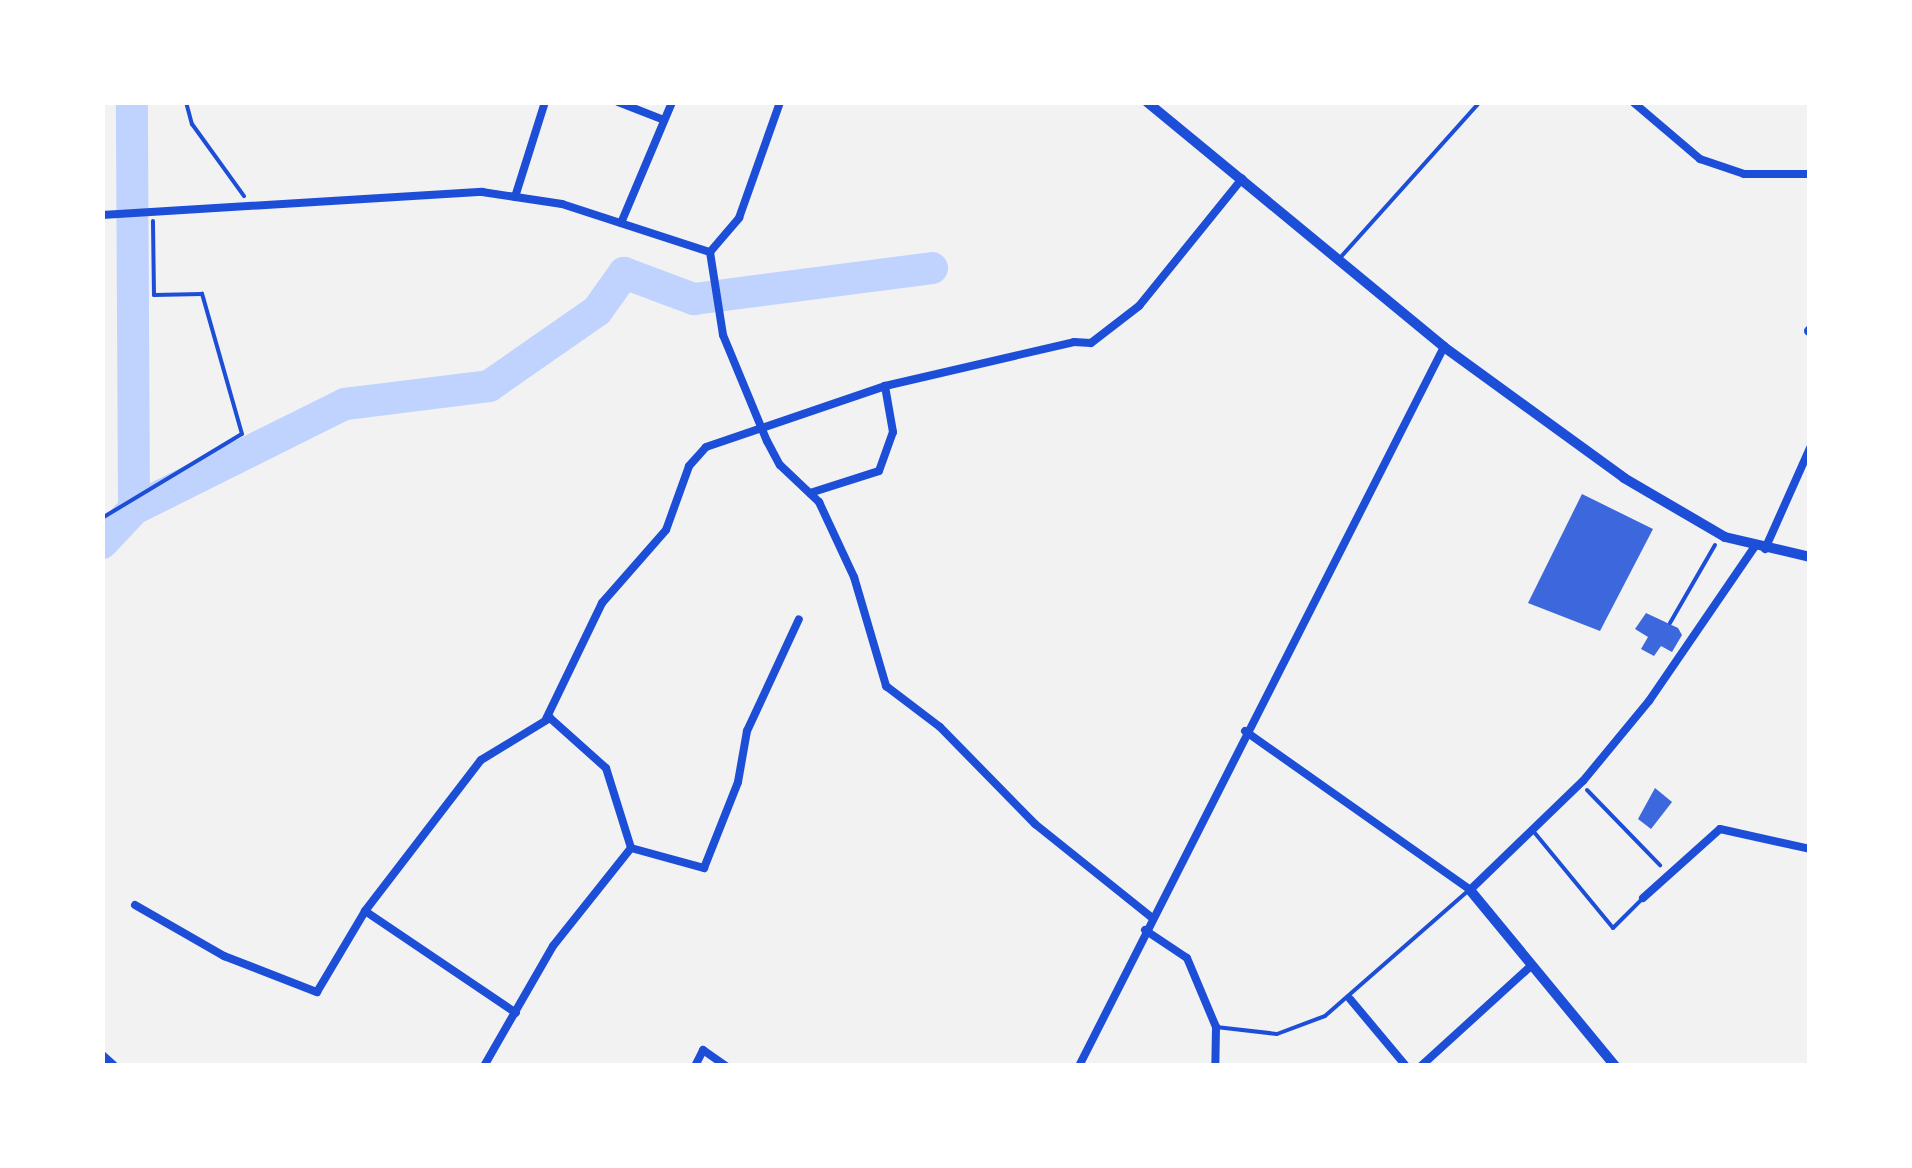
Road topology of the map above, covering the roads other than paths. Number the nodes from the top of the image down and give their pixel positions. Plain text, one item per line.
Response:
1 (545, 102) edge
2 (618, 102) edge
3 (672, 102) edge
4 (780, 102) edge
5 (1147, 102) edge
6 (1480, 102) edge
7 (1632, 102) edge
8 (664, 120) junction
9 (1810, 174) edge
10 (1242, 178) junction
11 (515, 197) junction
12 (102, 216) edge
13 (621, 223) junction
14 (710, 252) junction
15 (1339, 258) junction
16 (1444, 347) junction
17 (885, 386) junction
18 (763, 428) junction
19 (1810, 448) edge
20 (810, 493) junction
21 (1760, 548) junction
22 (1810, 557) edge
23 (800, 619) dead end
24 (545, 720) junction
25 (1245, 732) junction
26 (1534, 832) junction
27 (631, 848) junction
28 (1810, 849) edge
29 (1470, 890) junction
30 (1643, 898) joint
31 (135, 905) dead end
32 (365, 911) junction
33 (1151, 917) junction
34 (1144, 930) junction
35 (1532, 966) junction
36 (1350, 999) junction
37 (516, 1013) junction
38 (1216, 1027) junction
39 (102, 1056) edge
40 (114, 1066) edge
41 (484, 1066) edge
42 (695, 1066) edge
43 (726, 1066) edge
44 (1079, 1066) edge
45 (1216, 1066) edge
46 (1406, 1066) edge
47 (1421, 1066) edge
48 (1614, 1066) edge

1 - 11 street
2 - 8 street
3 - 8 street
4 - 14 street
5 - 10 street
6 - 15 lane
7 - 9 street
8 - 13 street
10 - 15 street
10 - 17 street
11 - 12 street
11 - 13 street
13 - 14 street
14 - 18 street
15 - 16 street
16 - 21 street
16 - 25 street
17 - 18 street
17 - 20 street
18 - 20 street
18 - 24 street
19 - 21 street
20 - 33 street
21 - 22 street
21 - 26 street
23 - 27 street
24 - 27 street
24 - 32 street
25 - 29 street
25 - 33 street
26 - 29 street
26 - 30 lane
27 - 37 street
28 - 30 street
29 - 35 street
29 - 36 lane
31 - 32 street
32 - 37 street
33 - 34 street
34 - 38 street
34 - 44 street
35 - 47 street
35 - 48 street
36 - 38 lane
36 - 46 street
37 - 41 street
38 - 45 street
39 - 40 street
42 - 43 street

